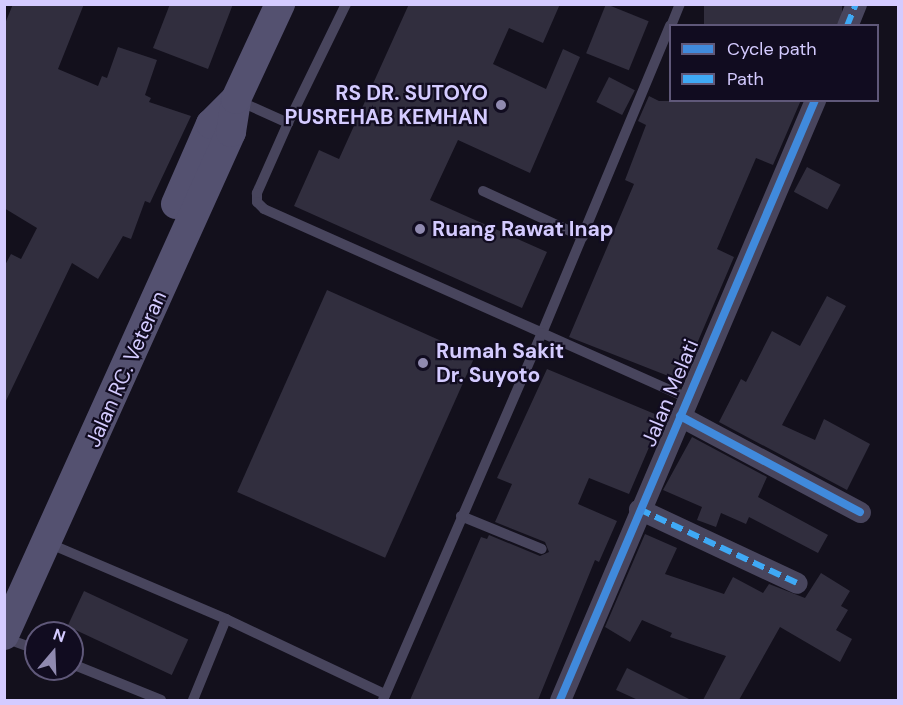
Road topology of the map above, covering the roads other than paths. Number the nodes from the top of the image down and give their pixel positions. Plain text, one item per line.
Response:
1 (280, 4) edge
2 (346, 4) edge
3 (680, 4) edge
4 (856, 4) edge
5 (672, 24) edge
6 (848, 24) edge
7 (669, 31) edge
8 (236, 99) junction
9 (814, 102) edge
10 (288, 123) junction
11 (483, 191) dead end
12 (583, 237) junction
13 (542, 333) junction
14 (683, 407) junction
15 (639, 509) junction
16 (860, 512) dead end
17 (461, 516) junction
18 (41, 539) junction
19 (542, 549) dead end
20 (797, 583) dead end
21 (4, 587) edge
22 (226, 620) junction
23 (4, 636) edge
24 (24, 645) edge
25 (84, 669) edge
26 (384, 697) edge
27 (161, 700) edge
28 (193, 700) edge
29 (563, 700) edge

1 - 8 main road, Jalan RC. Veteran
2 - 10 lane
3 - 5 lane
4 - 6 street
7 - 12 lane
8 - 10 lane
8 - 18 main road, Jalan RC. Veteran
9 - 14 street, Jalan Melati
10 - 13 lane
11 - 12 lane
12 - 13 lane
13 - 14 lane
13 - 17 lane
14 - 15 street, Jalan Melati
14 - 16 street
15 - 20 street
15 - 29 street, Jalan Melati
17 - 19 lane
17 - 26 lane
18 - 21 main road, Jalan RC. Veteran
18 - 22 lane
18 - 23 main road, Jalan RC. Veteran
22 - 26 lane
22 - 28 lane
23 - 24 lane
25 - 27 lane

